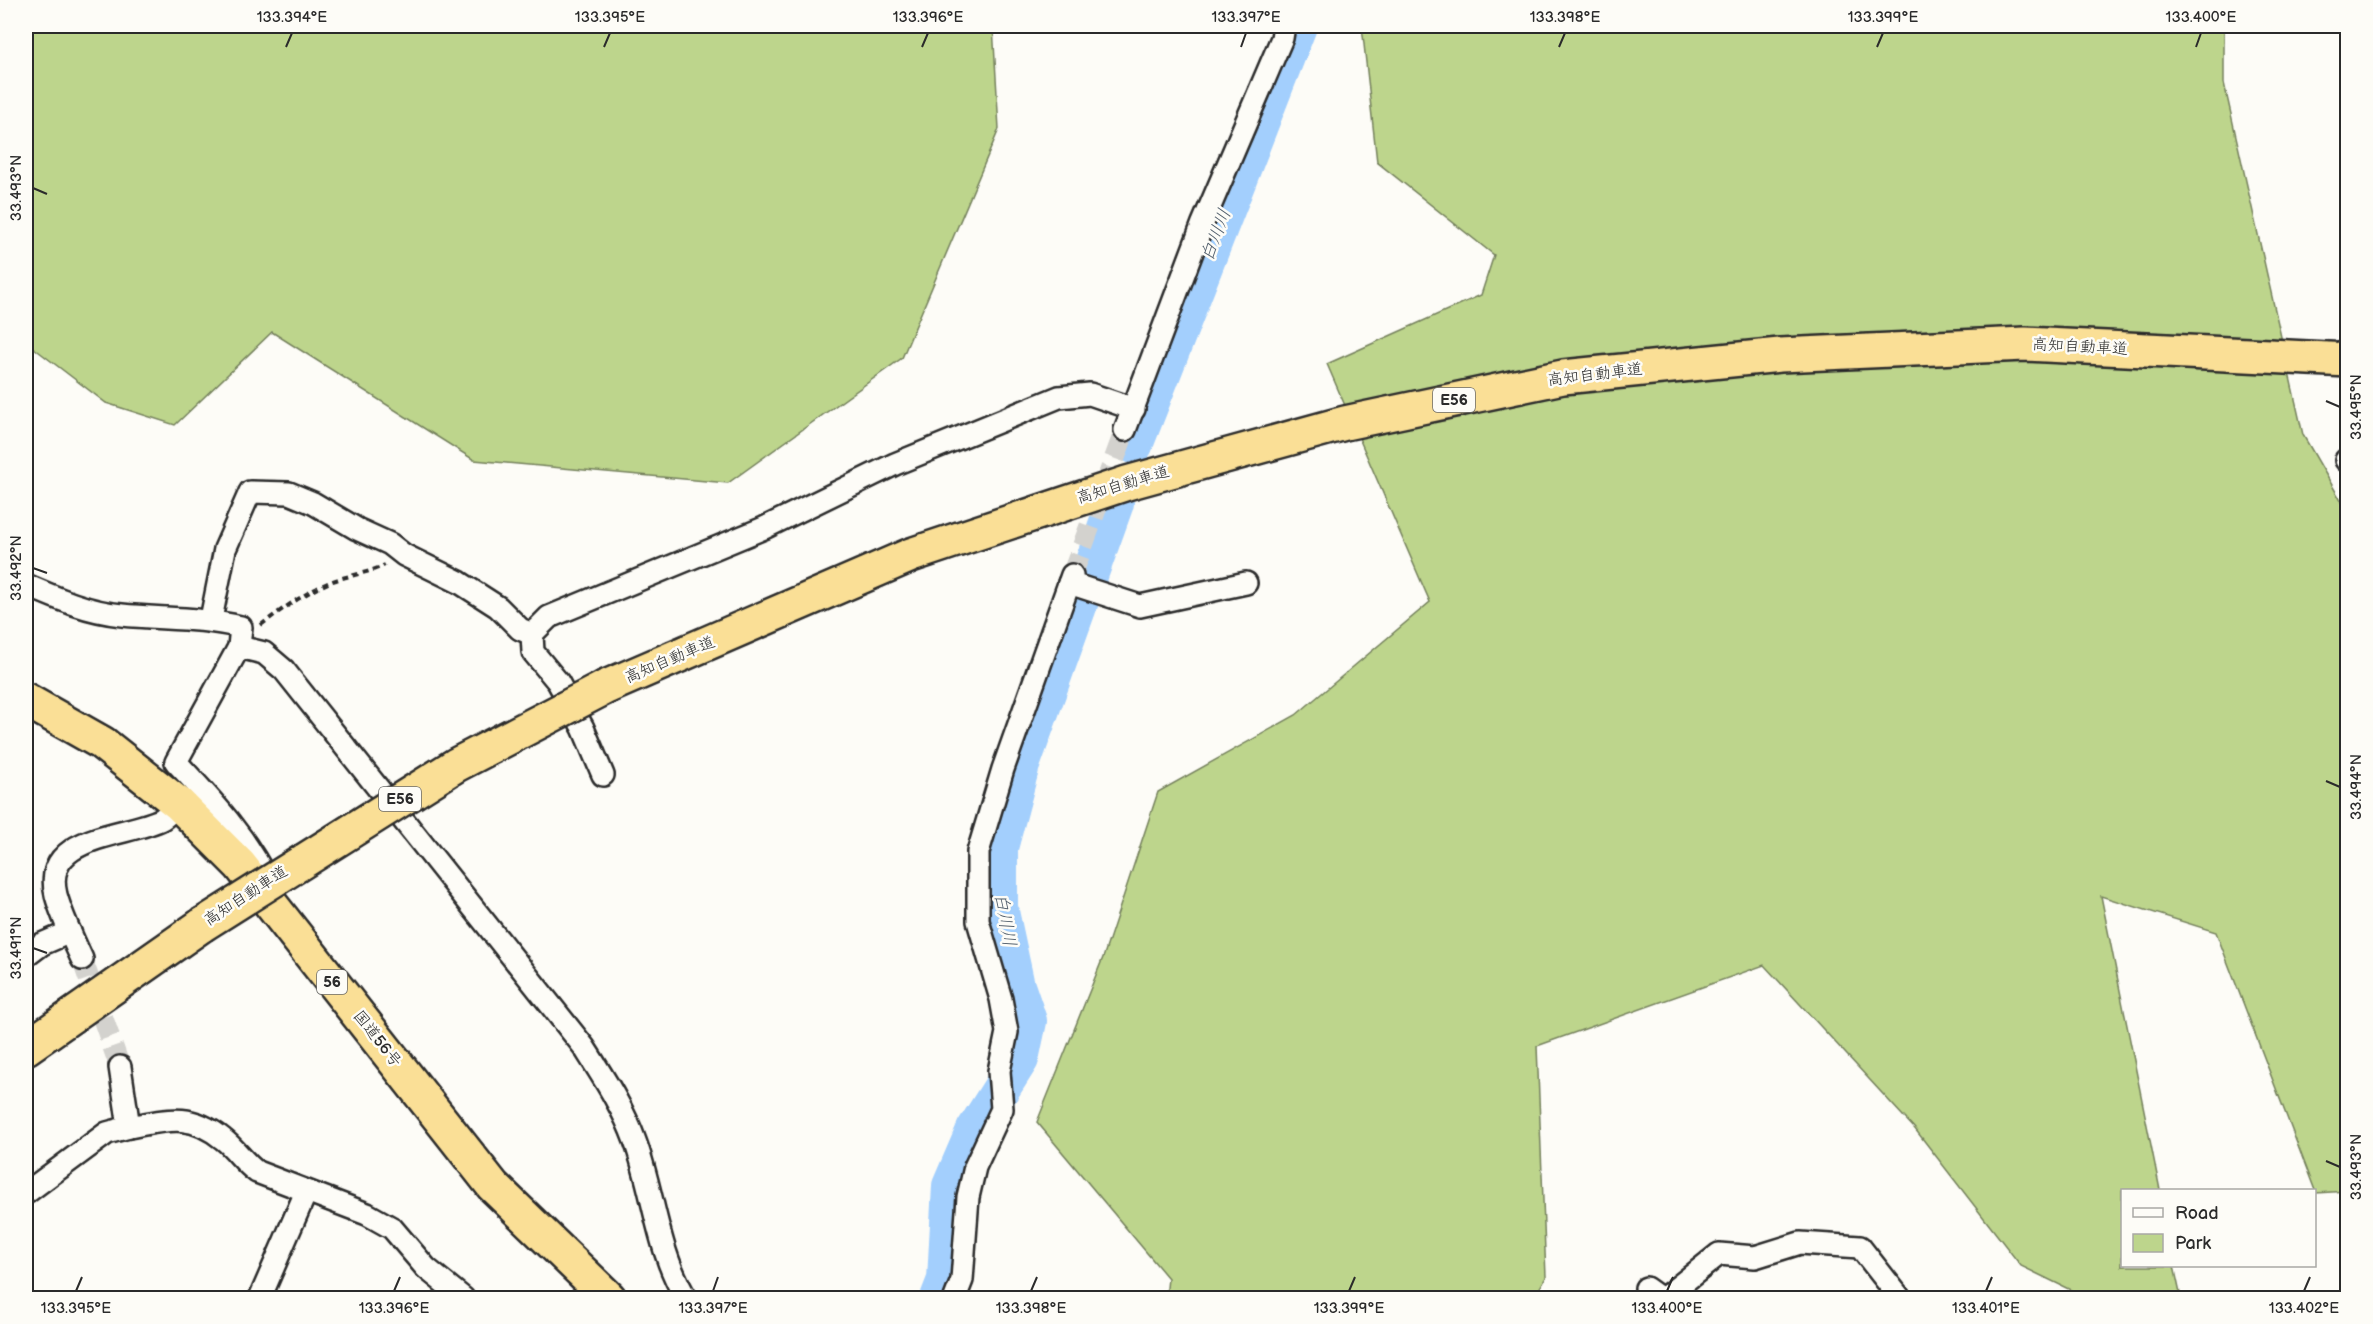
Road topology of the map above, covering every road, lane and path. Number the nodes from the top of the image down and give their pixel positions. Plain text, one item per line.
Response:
1 (1284, 26) edge
2 (2348, 360) edge
3 (1134, 409) junction
4 (1125, 430) tunnel mouth
5 (404, 555) junction
6 (1246, 583) dead end
7 (26, 585) edge
8 (211, 620) junction
9 (532, 634) junction
10 (240, 637) junction
11 (26, 700) edge
12 (603, 776) dead end
13 (179, 804) junction
14 (290, 927) junction
15 (70, 932) junction
16 (26, 956) edge
17 (82, 959) tunnel mouth
18 (26, 1048) edge
19 (120, 1067) tunnel mouth
20 (129, 1127) junction
21 (306, 1192) junction
22 (26, 1193) edge
23 (1656, 1295) edge
24 (260, 1299) edge
25 (463, 1299) edge
26 (609, 1299) edge
27 (686, 1299) edge
28 (955, 1299) edge
29 (1900, 1299) edge

1 - 3 street
2 - 18 highway, 高知自動車道 / E56, bridge
3 - 4 street
3 - 9 street
5 - 8 street
5 - 9 street
5 - 10 path
6 - 28 street
7 - 8 street
8 - 10 street
9 - 12 street
10 - 14 street
10 - 27 street
11 - 13 highway, 国道56号 / 56
13 - 14 highway, 国道56号 / 56
13 - 15 street
14 - 26 highway, 国道56号 / 56
15 - 16 street
15 - 17 street
19 - 20 street
20 - 21 street
20 - 22 street
21 - 24 street
21 - 25 street
23 - 29 street

